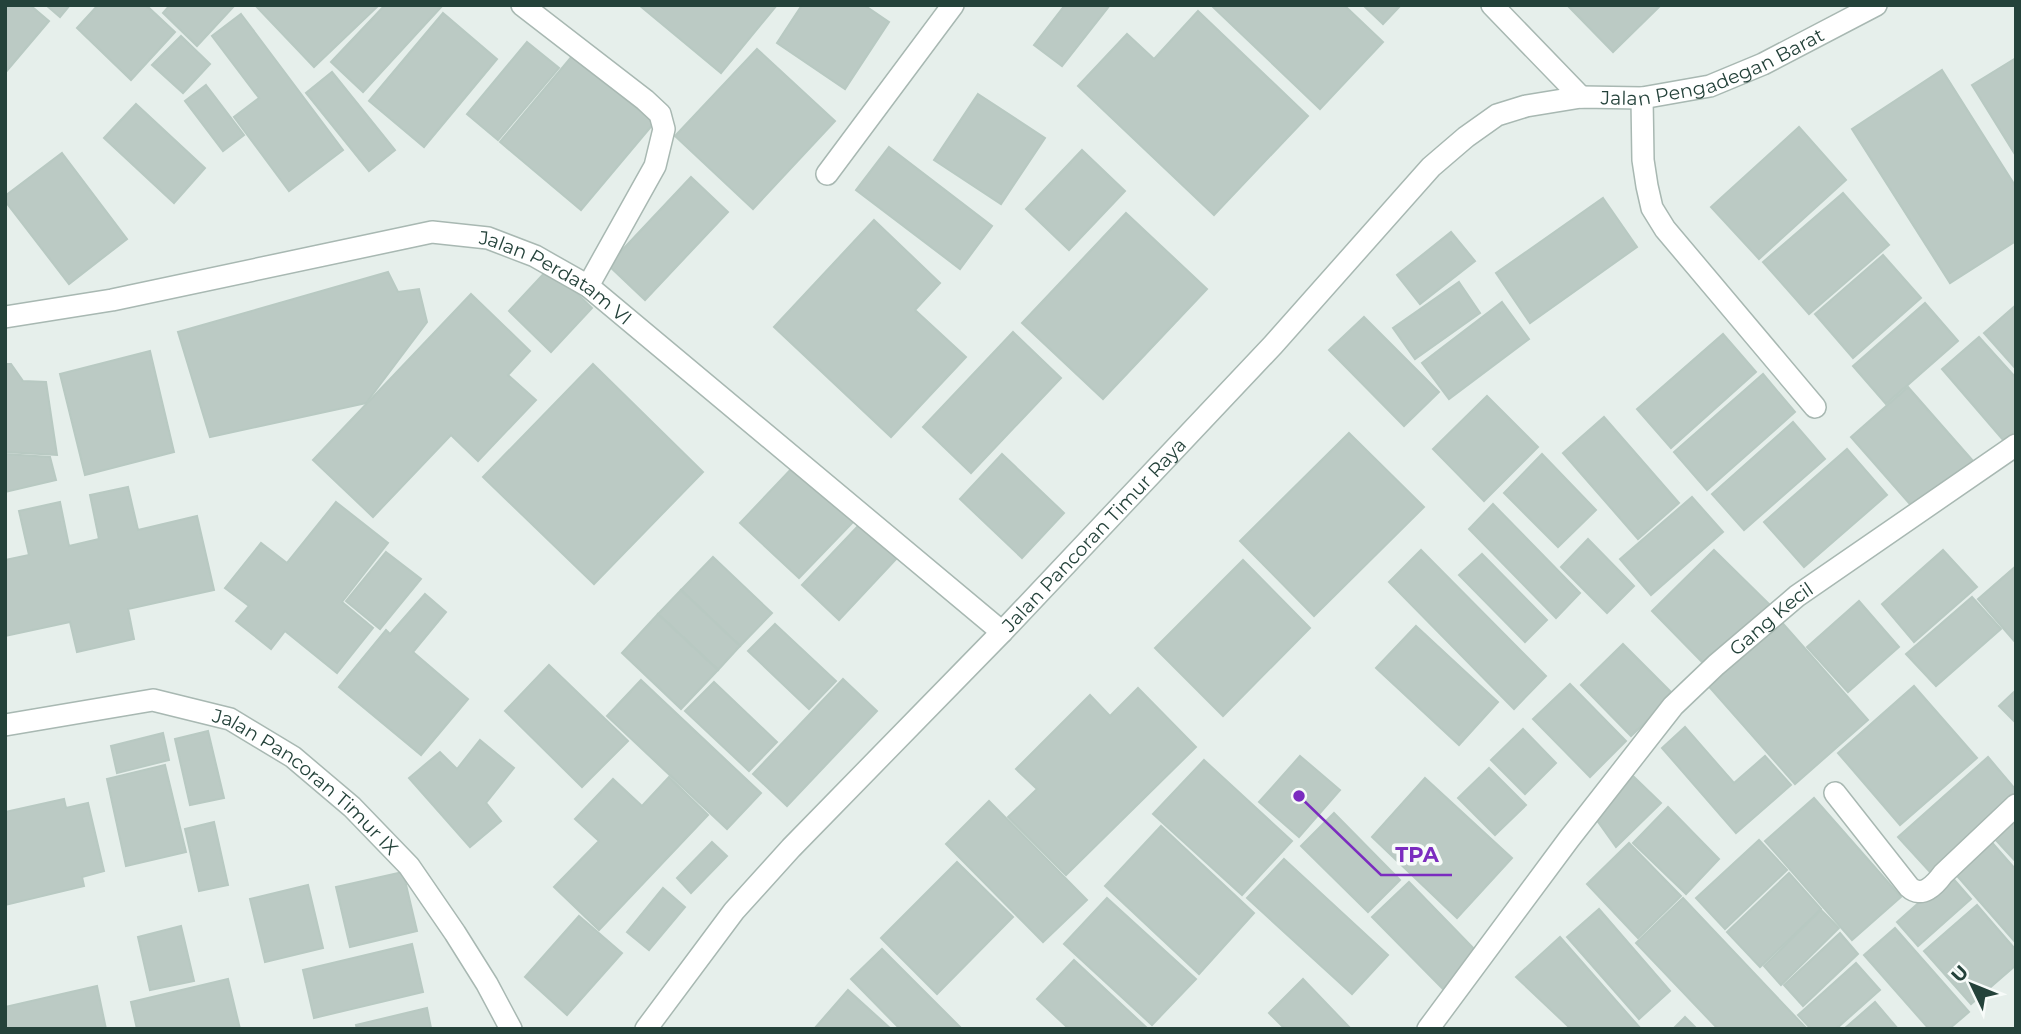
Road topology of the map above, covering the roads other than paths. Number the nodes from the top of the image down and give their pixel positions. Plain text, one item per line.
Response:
1 (522, 5) edge
2 (953, 5) edge
3 (1492, 5) edge
4 (1876, 5) edge
5 (1581, 97) junction
6 (1642, 98) junction
7 (827, 174) dead end
8 (588, 286) junction
9 (5, 317) edge
10 (1815, 407) dead end
11 (2016, 445) edge
12 (1002, 632) junction
13 (5, 725) edge
14 (1835, 793) dead end
15 (2016, 805) edge
16 (511, 1029) edge
17 (646, 1029) edge
18 (1428, 1029) edge

1 - 8 street
2 - 7 street
3 - 5 street
4 - 6 street, Jalan Pengadegan Barat
5 - 6 street, Jalan Pengadegan Barat
5 - 12 street, Jalan Pancoran Timur Raya
6 - 10 street
8 - 9 street, Jalan Perdatam VI
8 - 12 street, Jalan Perdatam VI
11 - 18 street, Gang Kecil
12 - 17 street, Jalan Pancoran Timur Raya
13 - 16 street, Jalan Pancoran Timur IX
14 - 15 street

